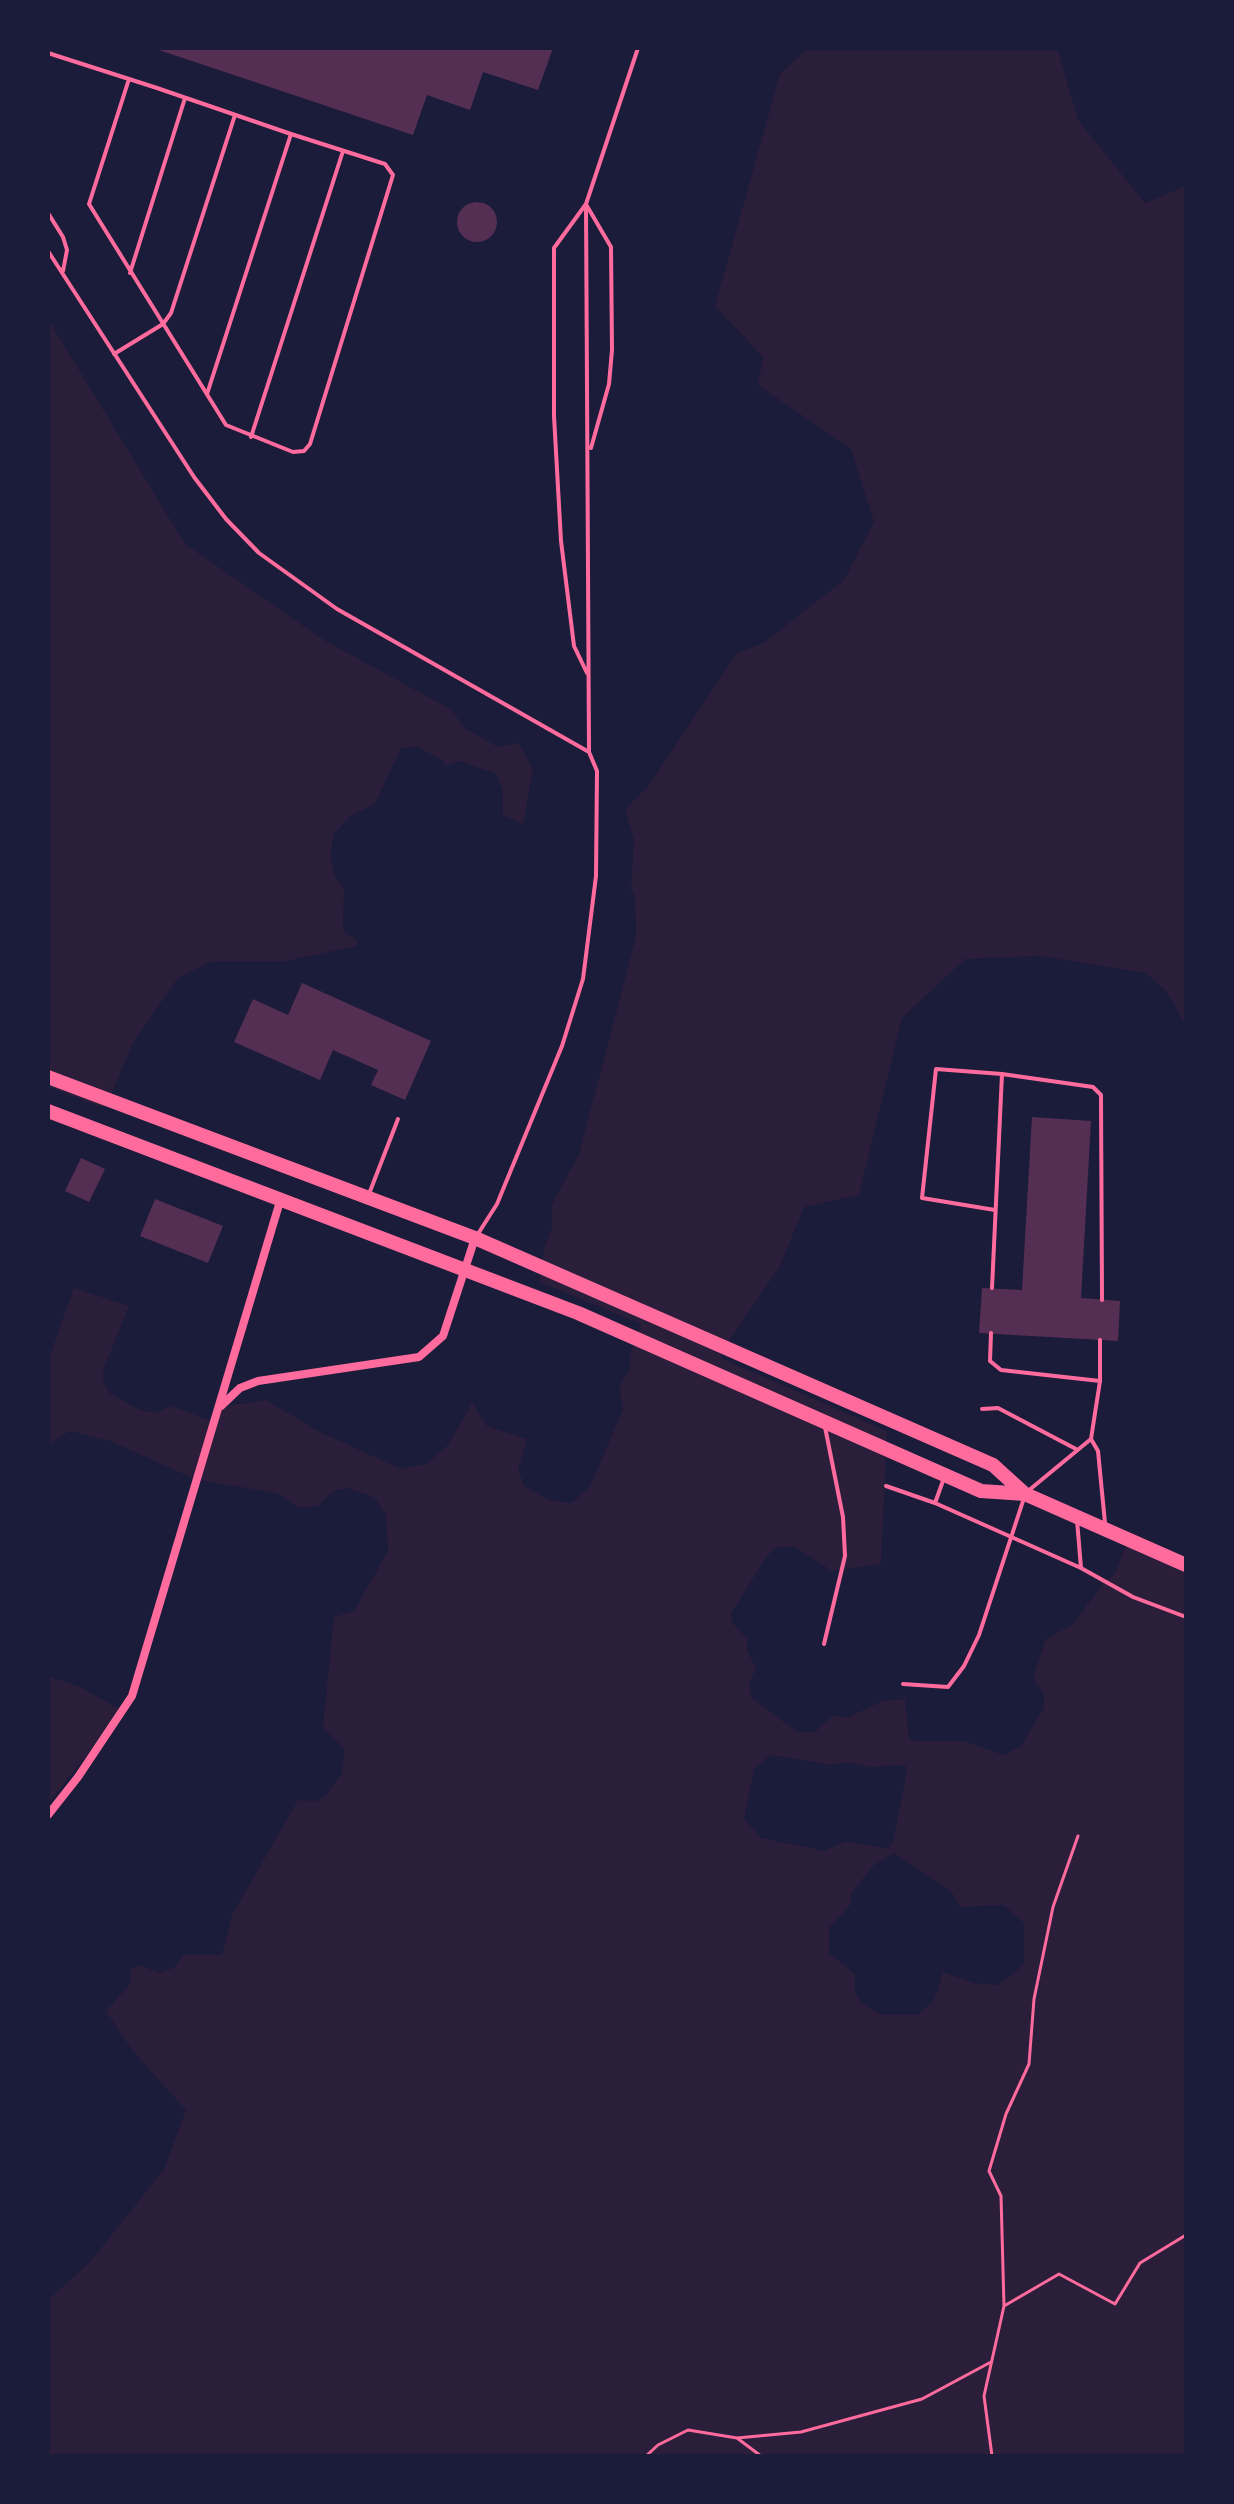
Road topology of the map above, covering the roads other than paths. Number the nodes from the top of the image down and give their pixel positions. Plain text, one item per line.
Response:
1 (638, 48) edge
2 (48, 53) edge
3 (129, 79) junction
4 (185, 98) junction
5 (235, 115) junction
6 (291, 134) junction
7 (343, 151) junction
8 (586, 204) junction
9 (48, 213) edge
10 (48, 251) edge
11 (62, 273) junction
12 (130, 273) junction
13 (163, 324) junction
14 (114, 354) junction
15 (207, 394) junction
16 (251, 437) junction
17 (589, 455) junction
18 (588, 675) junction
19 (589, 752) junction
20 (1002, 1074) junction
21 (48, 1077) edge
22 (48, 1111) edge
23 (398, 1119) dead end
24 (369, 1196) junction
25 (281, 1197) junction
26 (995, 1210) junction
27 (475, 1238) junction
28 (465, 1269) junction
29 (992, 1288) dead end
30 (1102, 1300) dead end
31 (991, 1333) dead end
32 (1100, 1340) dead end
33 (1100, 1381) junction
34 (220, 1407) junction
35 (982, 1409) dead end
36 (825, 1425) junction
37 (1091, 1439) junction
38 (1076, 1449) junction
39 (945, 1475) junction
40 (886, 1486) dead end
41 (1025, 1494) junction
42 (935, 1503) junction
43 (1078, 1518) junction
44 (1106, 1530) junction
45 (1013, 1538) junction
46 (1186, 1565) edge
47 (1081, 1568) junction
48 (1186, 1617) edge
49 (824, 1644) dead end
50 (903, 1684) dead end
51 (48, 1815) edge

1 - 8 lane
2 - 3 lane
3 - 4 lane
3 - 12 lane
4 - 5 lane
4 - 12 lane
5 - 6 lane
5 - 13 lane
6 - 7 lane
6 - 15 lane
7 - 16 lane
7 - 16 lane
8 - 17 lane
8 - 17 lane
8 - 18 lane
9 - 11 lane
10 - 11 lane
11 - 14 lane
12 - 13 lane
13 - 14 lane
13 - 15 lane
14 - 19 lane
15 - 16 lane
17 - 18 lane
18 - 19 lane
19 - 27 lane
20 - 26 lane
20 - 26 lane
20 - 30 lane
21 - 24 highway
22 - 25 highway
23 - 24 lane
24 - 27 highway
25 - 28 highway
25 - 34 street
26 - 29 lane
27 - 28 street
27 - 41 highway
28 - 34 street
28 - 36 highway
31 - 33 lane
32 - 33 lane
33 - 37 lane
34 - 51 street
35 - 38 lane
36 - 39 highway
36 - 49 lane
37 - 38 lane
37 - 44 lane
38 - 41 lane
39 - 41 highway
39 - 42 lane
40 - 42 lane
41 - 43 highway
41 - 45 lane
42 - 45 lane
43 - 44 highway
43 - 47 lane
44 - 46 highway
45 - 47 lane
45 - 50 lane
47 - 48 lane

